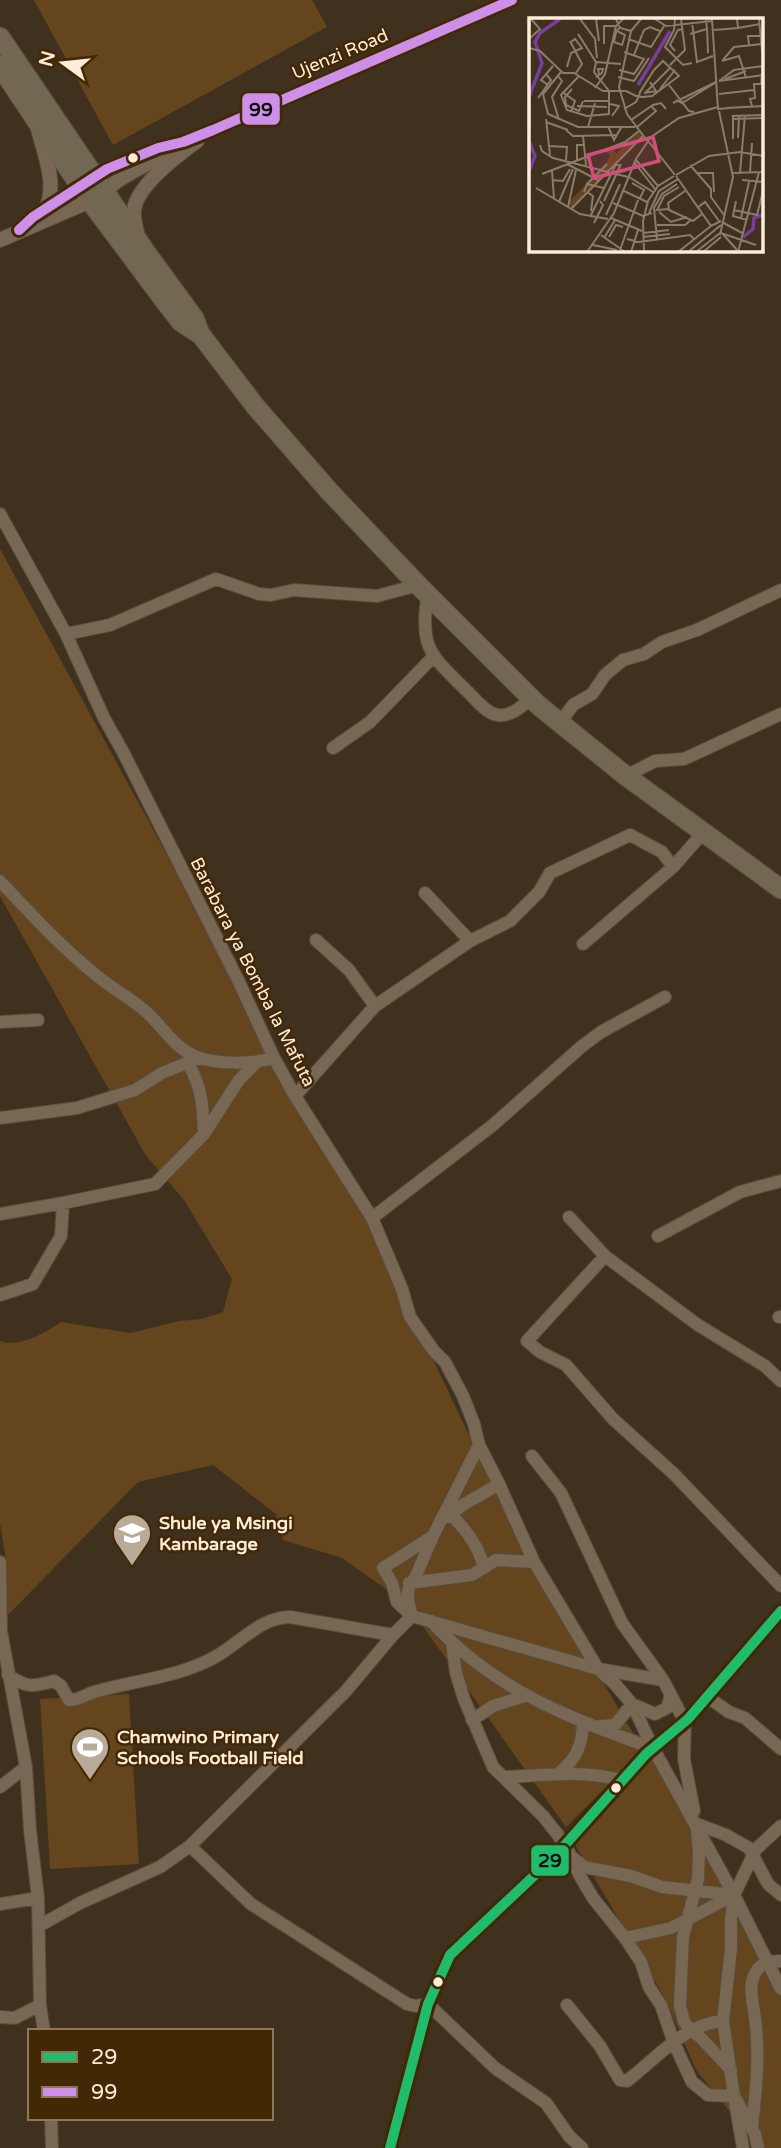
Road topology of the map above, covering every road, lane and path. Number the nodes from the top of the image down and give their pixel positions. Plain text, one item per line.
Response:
1 (512, 0) edge
2 (0, 37) edge
3 (0, 66) edge
4 (36, 122) junction
5 (213, 130) junction
6 (92, 189) junction
7 (46, 209) junction
8 (19, 230) junction
9 (0, 240) edge
10 (139, 244) junction
11 (201, 335) junction
12 (0, 514) edge
13 (423, 589) junction
14 (781, 590) edge
15 (66, 634) junction
16 (433, 657) junction
17 (532, 698) junction
18 (781, 714) edge
19 (560, 723) junction
20 (333, 748) dead end
21 (626, 776) junction
22 (702, 834) junction
23 (673, 867) junction
24 (0, 881) edge
25 (781, 889) edge
26 (425, 893) dead end
27 (316, 940) dead end
28 (470, 941) junction
29 (583, 944) dead end
30 (665, 997) dead end
31 (375, 1006) junction
32 (38, 1020) dead end
33 (0, 1021) edge
34 (274, 1058) junction
35 (193, 1061) junction
36 (257, 1063) junction
37 (295, 1096) junction
38 (0, 1118) edge
39 (204, 1134) junction
40 (781, 1181) edge
41 (63, 1203) junction
42 (0, 1214) edge
43 (569, 1217) dead end
44 (372, 1218) junction
45 (657, 1236) dead end
46 (605, 1256) junction
47 (0, 1294) edge
48 (781, 1381) edge
49 (479, 1445) junction
50 (532, 1456) dead end
51 (499, 1484) junction
52 (446, 1517) junction
53 (433, 1536) junction
54 (0, 1562) edge
55 (534, 1562) junction
56 (484, 1567) junction
57 (410, 1583) junction
58 (781, 1586) edge
59 (781, 1611) edge
60 (412, 1616) junction
61 (430, 1620) junction
62 (393, 1635) junction
63 (483, 1635) junction
64 (452, 1644) junction
65 (470, 1659) junction
66 (598, 1668) junction
67 (8, 1675) junction
68 (663, 1680) junction
69 (671, 1695) junction
70 (525, 1696) junction
71 (706, 1696) junction
72 (632, 1704) junction
73 (472, 1720) junction
74 (685, 1722) junction
75 (588, 1725) junction
76 (653, 1748) junction
77 (781, 1749) edge
78 (26, 1767) junction
79 (560, 1772) junction
80 (505, 1777) junction
81 (622, 1780) junction
82 (0, 1787) edge
83 (697, 1824) junction
84 (781, 1826) edge
85 (565, 1844) junction
86 (190, 1846) junction
87 (754, 1852) junction
88 (573, 1858) junction
89 (722, 1871) junction
90 (742, 1878) junction
91 (768, 1884) junction
92 (695, 1892) junction
93 (734, 1895) junction
94 (781, 1895) edge
95 (38, 1898) junction
96 (0, 1905) edge
97 (687, 1920) junction
98 (39, 1926) junction
99 (625, 1938) junction
100 (775, 1961) edge
101 (781, 1989) edge
102 (428, 2004) junction
103 (40, 2005) junction
104 (567, 2005) dead end
105 (0, 2017) edge
106 (723, 2021) junction
107 (44, 2029) edge
108 (690, 2030) junction
109 (674, 2043) junction
110 (731, 2070) junction
111 (734, 2096) junction
112 (51, 2120) edge
113 (752, 2127) junction
114 (52, 2148) edge
115 (390, 2148) edge
116 (582, 2148) edge
117 (743, 2148) edge
118 (758, 2148) edge

1 - 5 street, Ujenzi Road
2 - 6 highway
3 - 4 highway
4 - 6 highway
4 - 7 street
5 - 6 street, Ujenzi Road
5 - 10 street
6 - 7 street, Ujenzi Road
6 - 8 street, Ujenzi Road
6 - 10 highway
6 - 11 highway
7 - 8 street, Ujenzi Road
8 - 9 street, Ujenzi Road
10 - 11 highway
11 - 13 highway
12 - 15 street, Barabara ya Bomba la Mafuta
13 - 15 street
13 - 16 street
13 - 17 highway
14 - 19 street
15 - 34 street, Barabara ya Bomba la Mafuta
16 - 17 street
16 - 20 street
17 - 19 highway
18 - 21 street
19 - 21 highway
21 - 22 highway
22 - 23 street
22 - 25 highway
23 - 28 street
23 - 29 street
24 - 35 street
26 - 28 street
27 - 31 street
28 - 31 street
30 - 44 street
31 - 37 street
32 - 33 street
34 - 36 street
34 - 37 street, Barabara ya Bomba la Mafuta
35 - 36 street
35 - 38 street
35 - 39 street
36 - 39 street
37 - 44 street, Barabara ya Bomba la Mafuta
39 - 41 street
40 - 45 street
41 - 42 street
41 - 47 street
43 - 46 street
44 - 49 street, Barabara ya Bomba la Mafuta
46 - 48 street
46 - 58 street
49 - 51 street, Barabara ya Bomba la Mafuta
49 - 52 street
50 - 68 street
51 - 52 street
51 - 55 street, Barabara ya Bomba la Mafuta
52 - 53 street
52 - 56 street
53 - 57 street
53 - 60 street
54 - 67 street
55 - 56 street
55 - 66 street, Barabara ya Bomba la Mafuta
56 - 57 street
57 - 60 street
59 - 71 street
60 - 61 street
60 - 62 street
61 - 63 street
61 - 64 street
62 - 67 street
62 - 86 street
63 - 65 street
63 - 66 street
64 - 65 street
64 - 73 street
65 - 70 street
66 - 68 street
66 - 72 street, Barabara ya Bomba la Mafuta
67 - 78 street
68 - 69 street
69 - 72 street
69 - 74 street
70 - 73 street
70 - 75 street
71 - 74 street
71 - 77 street
72 - 75 street
72 - 76 street, Barabara ya Bomba la Mafuta
73 - 80 street
74 - 76 street
74 - 83 street
75 - 76 street
75 - 79 street
76 - 81 street
76 - 83 street, Barabara ya Bomba la Mafuta
78 - 82 street
78 - 95 street
79 - 80 street
79 - 81 street
80 - 85 street
81 - 85 street
83 - 87 street
83 - 89 street, Barabara ya Bomba la Mafuta
83 - 92 street
84 - 87 street
85 - 88 street
85 - 102 street
86 - 98 street
86 - 102 street
87 - 90 street
87 - 91 street
88 - 92 street
88 - 99 street
89 - 90 street
89 - 93 street, Barabara ya Bomba la Mafuta
90 - 91 street
90 - 93 street
91 - 94 street
92 - 93 street
92 - 97 street
93 - 97 street
93 - 100 street, Barabara ya Bomba la Mafuta
93 - 106 street
95 - 96 street
95 - 98 street
97 - 99 street
97 - 108 street
98 - 103 street
99 - 109 street
100 - 101 street, Barabara ya Bomba la Mafuta
100 - 113 street
102 - 115 street
102 - 116 street
103 - 105 street
103 - 107 street
104 - 109 street
106 - 108 street
106 - 110 street
108 - 109 street
108 - 110 street
109 - 111 street
110 - 111 street
111 - 113 street
111 - 117 street
112 - 114 street
113 - 118 street

